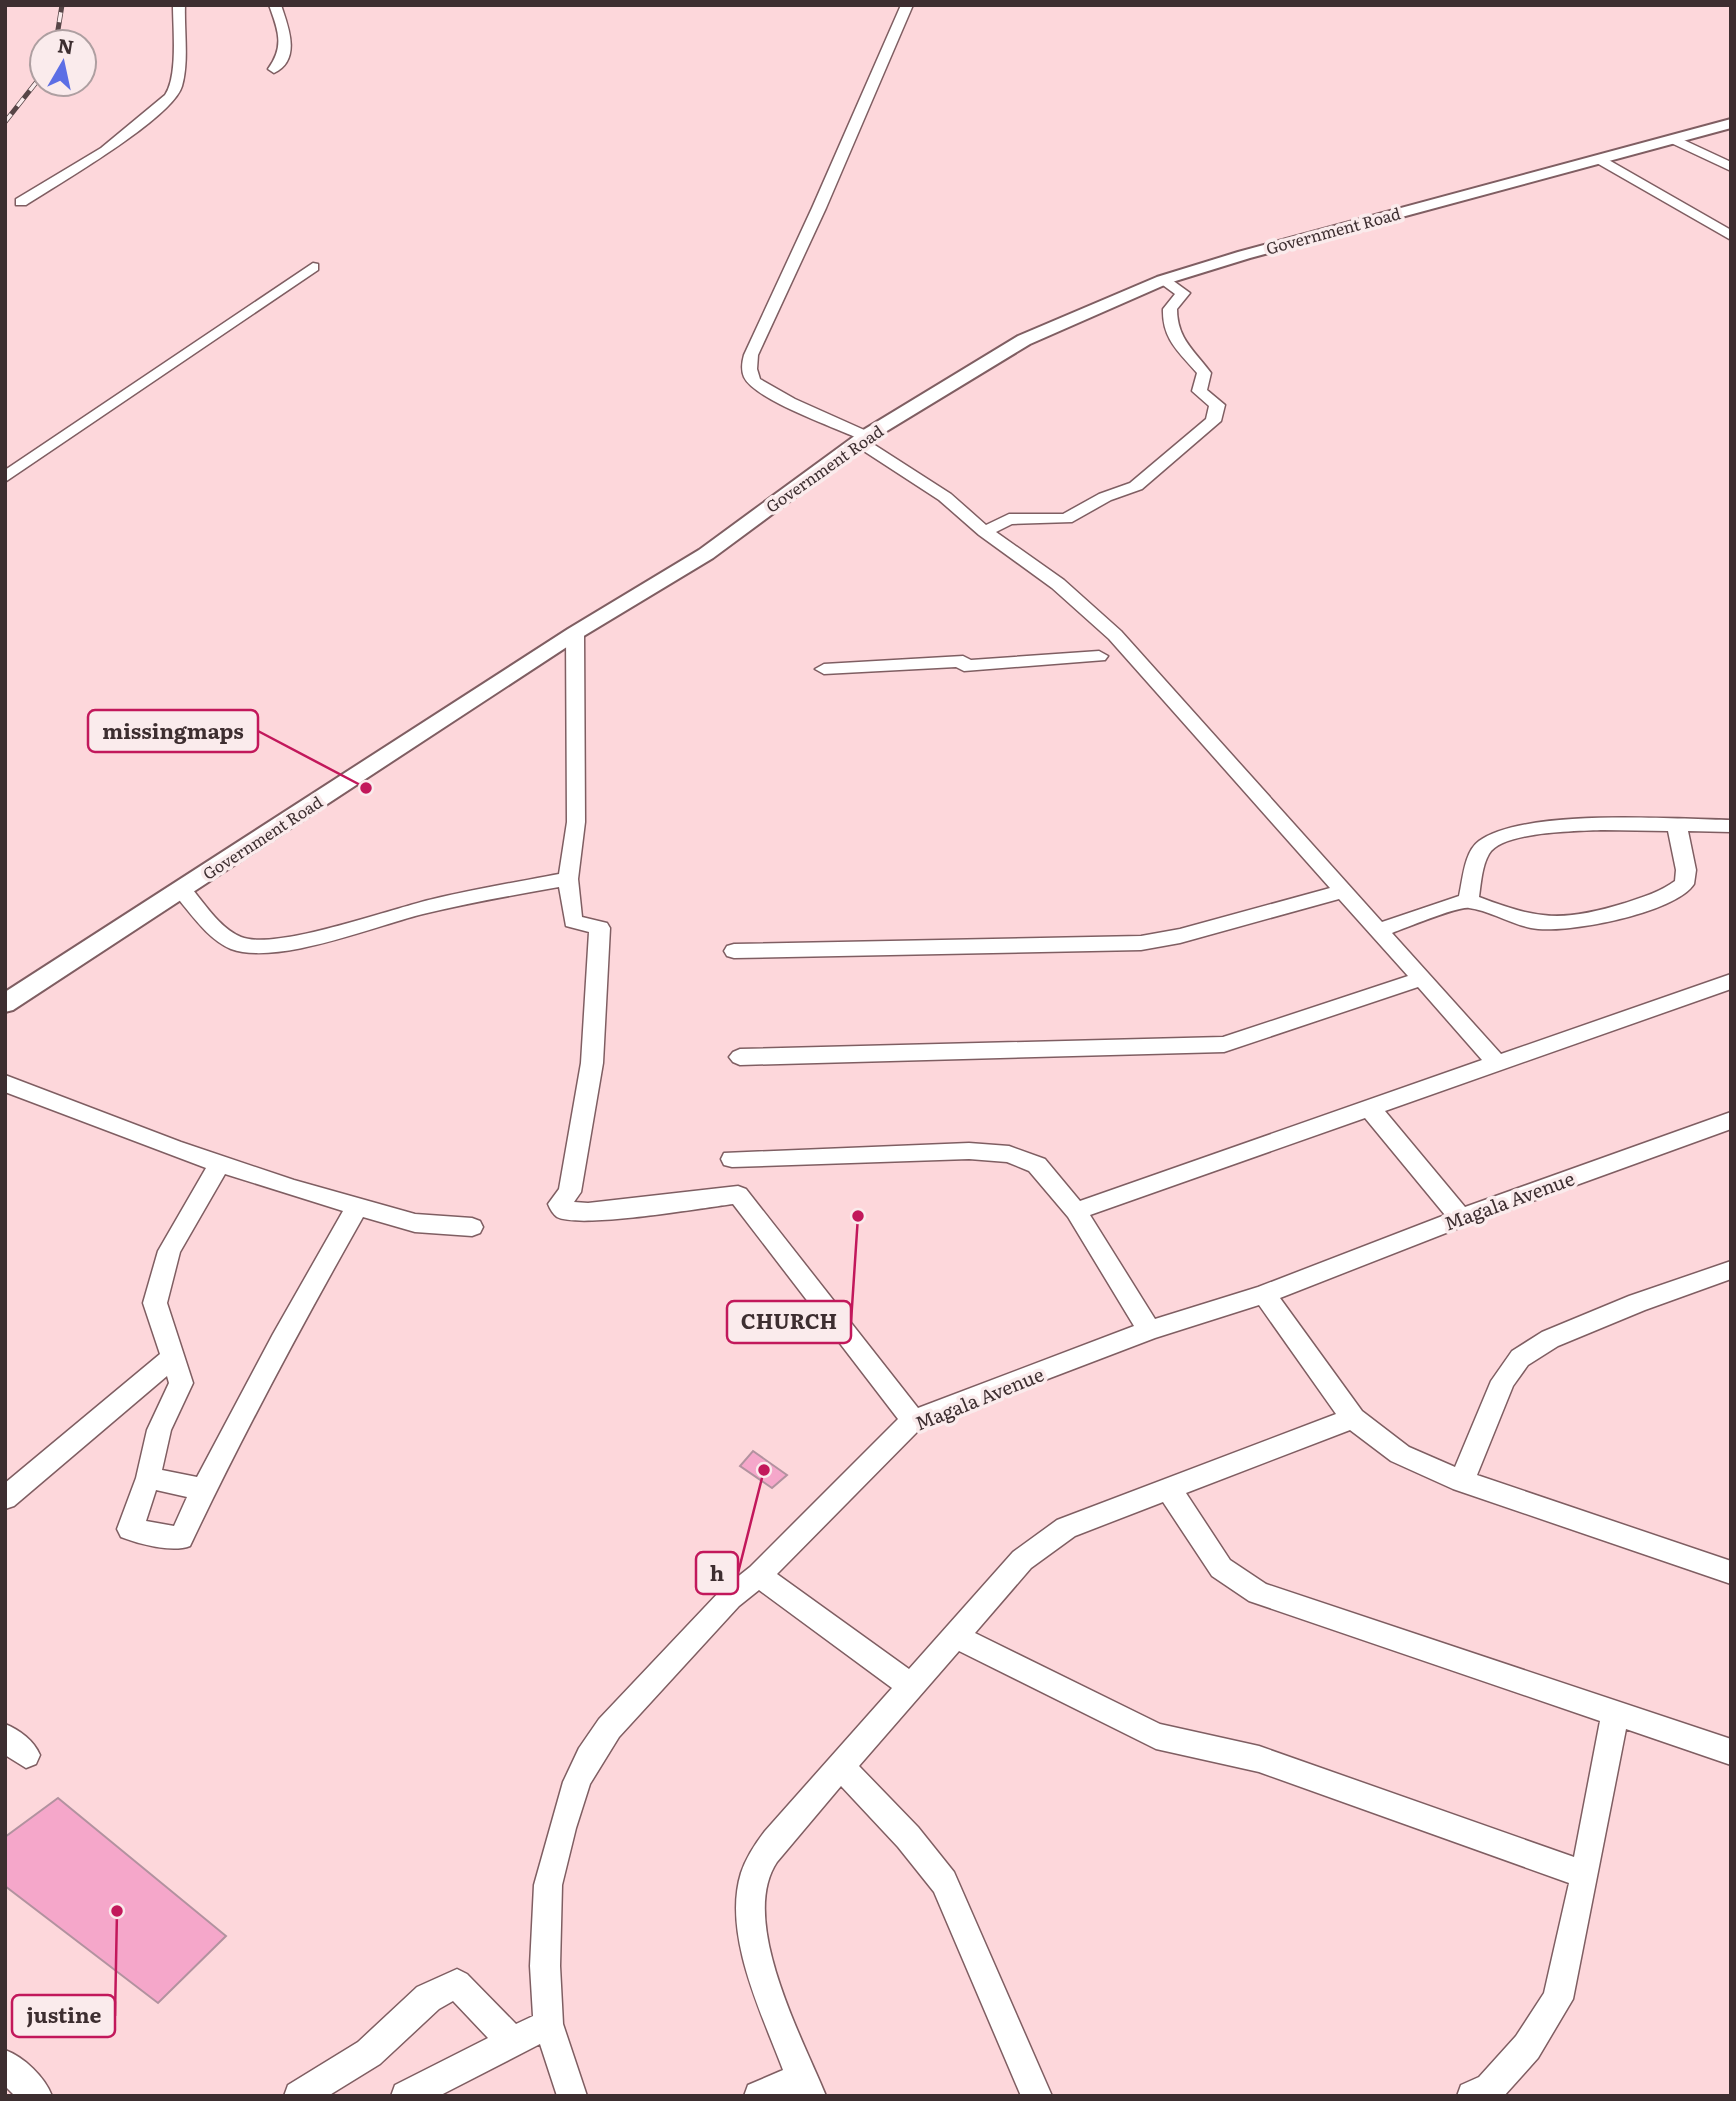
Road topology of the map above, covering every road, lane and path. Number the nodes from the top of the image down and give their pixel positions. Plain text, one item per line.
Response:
1 (179, 5) edge
2 (275, 5) edge
3 (907, 5) edge
4 (274, 69) dead end
5 (1731, 123) edge
6 (1673, 139) junction
7 (1600, 159) junction
8 (1731, 167) edge
9 (21, 202) dead end
10 (1731, 236) edge
11 (313, 267) dead end
12 (1163, 280) junction
13 (862, 438) junction
14 (5, 477) edge
15 (985, 533) junction
16 (575, 633) junction
17 (1099, 656) dead end
18 (824, 669) dead end
19 (1677, 826) junction
20 (1731, 826) edge
21 (568, 879) junction
22 (181, 889) junction
23 (1343, 891) junction
24 (1468, 900) junction
25 (1379, 930) junction
26 (734, 951) dead end
27 (1421, 979) junction
28 (1731, 981) edge
29 (5, 1004) edge
30 (740, 1058) dead end
31 (1496, 1062) junction
32 (5, 1083) edge
33 (1371, 1110) junction
34 (1731, 1119) edge
35 (732, 1159) dead end
36 (220, 1163) junction
37 (358, 1207) junction
38 (1076, 1211) junction
39 (1461, 1218) junction
40 (472, 1227) dead end
41 (1727, 1279) edge
42 (1264, 1294) junction
43 (1149, 1331) junction
44 (173, 1357) junction
45 (1353, 1418) junction
46 (913, 1420) junction
47 (148, 1478) junction
48 (1462, 1481) junction
49 (203, 1489) junction
50 (1169, 1489) junction
51 (5, 1498) edge
52 (1731, 1573) edge
53 (759, 1575) junction
54 (957, 1637) junction
55 (910, 1686) junction
56 (1615, 1714) junction
57 (5, 1737) edge
58 (1731, 1752) edge
59 (26, 1755) dead end
60 (840, 1765) junction
61 (1585, 1875) junction
62 (548, 2024) junction
63 (513, 2042) junction
64 (5, 2065) edge
65 (806, 2087) edge
66 (1486, 2093) edge
67 (37, 2096) edge
68 (299, 2096) edge
69 (406, 2096) edge
70 (572, 2096) edge
71 (759, 2096) edge
72 (1037, 2096) edge

1 - 9 street
2 - 4 street
3 - 13 street
5 - 6 street, Government Road
6 - 7 street, Government Road
6 - 8 street
7 - 10 street
7 - 12 street, Government Road
11 - 14 street
12 - 13 street, Government Road
12 - 15 street
13 - 15 street
13 - 16 street, Government Road
15 - 23 street
16 - 21 street
16 - 22 street, Government Road
17 - 18 street
19 - 20 street
19 - 24 street
19 - 24 street
21 - 22 street
21 - 46 street
22 - 29 street, Government Road
23 - 25 street
23 - 26 street
24 - 25 street
25 - 27 street
27 - 30 street
27 - 31 street
28 - 31 street
31 - 33 street
32 - 36 street
33 - 38 street
33 - 39 street
34 - 39 street, Magala Avenue
35 - 38 street
36 - 37 street
36 - 44 street
37 - 40 street
37 - 49 street
38 - 43 street
39 - 42 street, Magala Avenue
41 - 48 street
42 - 43 street, Magala Avenue
42 - 45 street
43 - 46 street, Magala Avenue
44 - 47 street
44 - 51 street
45 - 48 street
45 - 50 street
46 - 53 street, Magala Avenue
47 - 49 street
47 - 49 street
48 - 52 street
50 - 54 street
50 - 56 street
53 - 55 street
53 - 62 street, Magala Avenue
54 - 55 street
54 - 61 street
55 - 60 street
56 - 58 street
56 - 61 street
57 - 59 street
60 - 65 street
60 - 72 street
61 - 66 street
62 - 63 street
62 - 70 street, Magala Avenue
63 - 68 street
63 - 69 street
64 - 67 street
65 - 71 street

